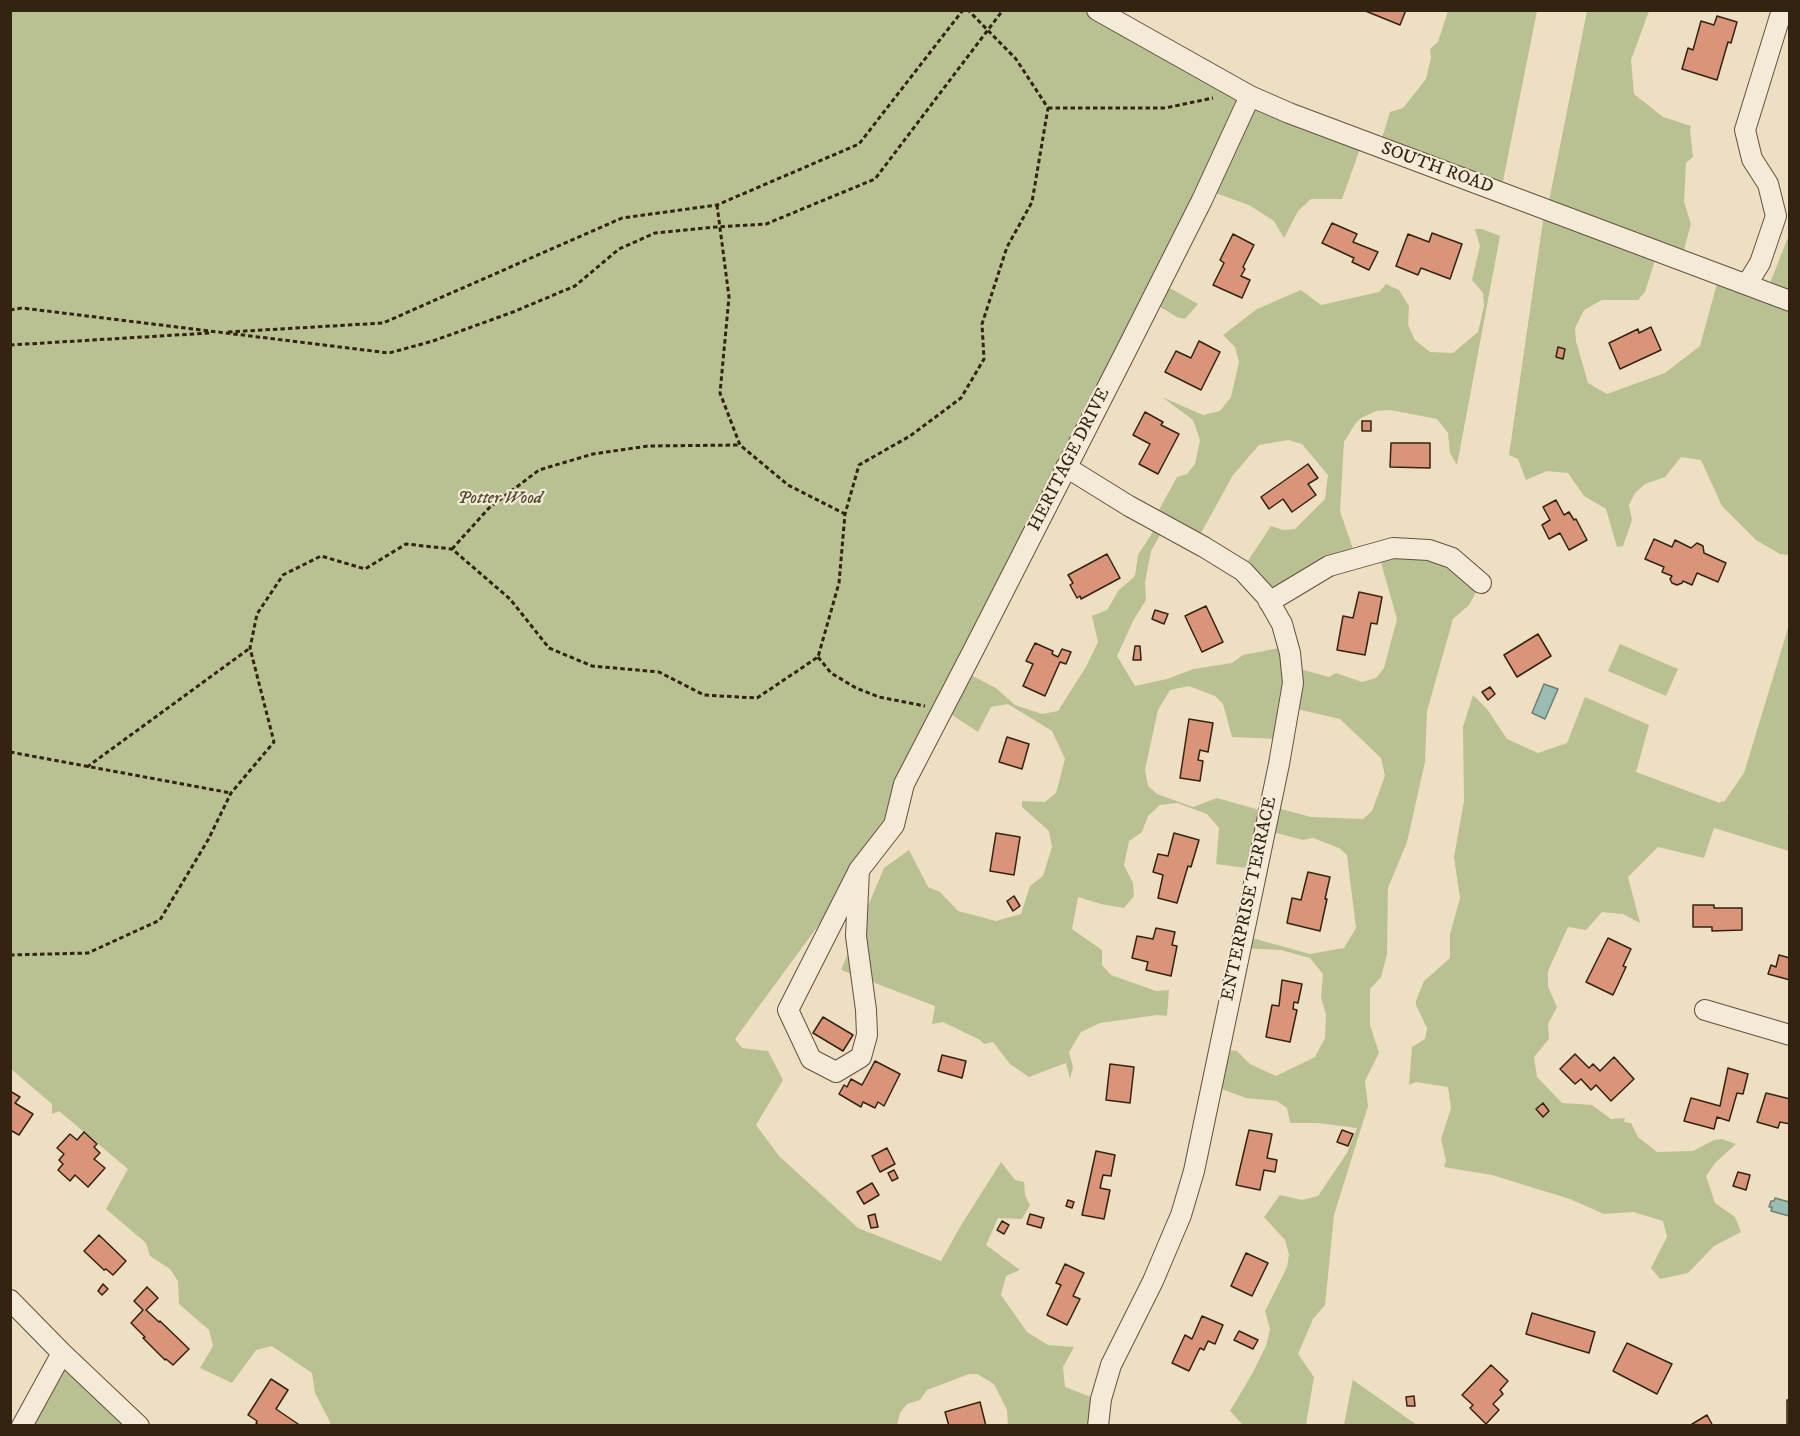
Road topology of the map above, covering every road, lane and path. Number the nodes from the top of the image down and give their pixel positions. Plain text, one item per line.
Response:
1 (963, 10) edge
2 (968, 10) edge
3 (1002, 10) edge
4 (1097, 10) edge
5 (1782, 10) edge
6 (988, 30) junction
7 (1250, 96) junction
8 (1218, 97) dead end
9 (1048, 108) junction
10 (717, 205) junction
11 (720, 226) junction
12 (1747, 284) junction
13 (1790, 301) edge
14 (10, 310) edge
15 (220, 332) junction
16 (10, 345) edge
17 (740, 445) junction
18 (1066, 467) junction
19 (845, 514) junction
20 (452, 549) junction
21 (1480, 583) dead end
22 (1269, 602) junction
23 (250, 648) junction
24 (819, 657) junction
25 (943, 709) junction
26 (10, 752) edge
27 (87, 767) junction
28 (231, 793) junction
29 (860, 870) junction
30 (10, 955) edge
31 (1705, 1010) dead end
32 (1790, 1035) edge
33 (10, 1300) edge
34 (62, 1353) junction
35 (22, 1425) edge
36 (140, 1425) edge
37 (1098, 1425) edge

1 - 10 path
2 - 6 path
3 - 6 path
4 - 7 street, SOUTH ROAD
5 - 12 street
6 - 9 path
6 - 11 path
7 - 12 street, SOUTH ROAD
7 - 18 street, HERITAGE DRIVE
8 - 9 path
9 - 19 path
10 - 11 path
10 - 15 path
11 - 15 path
11 - 17 path
12 - 13 street, SOUTH ROAD
14 - 15 path
15 - 16 path
17 - 19 path
17 - 20 path
18 - 22 street, ENTERPRISE TERRACE
18 - 25 street, HERITAGE DRIVE
19 - 24 path
20 - 23 path
20 - 24 path
21 - 22 street
22 - 37 street, ENTERPRISE TERRACE
23 - 27 path
23 - 28 path
24 - 25 path
25 - 29 street, HERITAGE DRIVE
26 - 27 path
27 - 28 path
28 - 30 path
29 - 29 street
31 - 32 street
33 - 34 street
34 - 35 street
34 - 36 street

